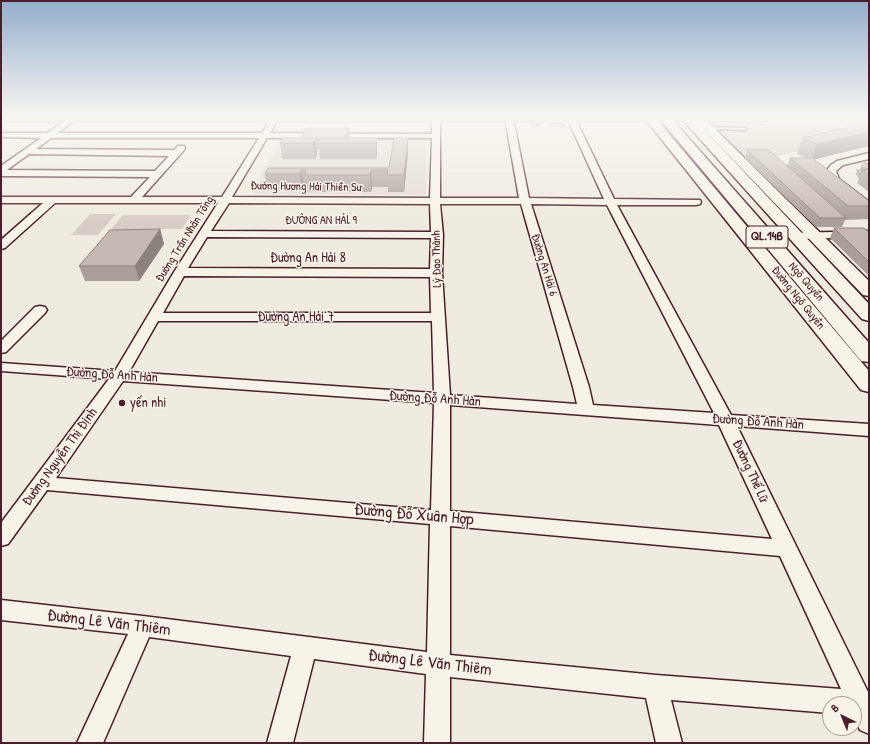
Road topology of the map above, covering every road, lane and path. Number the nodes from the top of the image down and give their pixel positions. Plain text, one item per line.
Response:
1 (24, 153) edge
2 (155, 153) edge
3 (176, 153) joint
4 (254, 153) edge
5 (435, 153) edge
6 (516, 153) edge
7 (587, 153) edge
8 (678, 153) edge
9 (695, 153) edge
10 (719, 153) edge
11 (733, 153) edge
12 (869, 156) edge
13 (1, 172) edge
14 (158, 174) junction
15 (1, 200) edge
16 (134, 200) junction
17 (225, 200) junction
18 (51, 201) junction
19 (435, 201) junction
20 (525, 201) junction
21 (610, 201) junction
22 (696, 202) dead end
23 (869, 207) edge
24 (204, 234) junction
25 (869, 234) edge
26 (438, 235) junction
27 (815, 235) junction
28 (795, 236) junction
29 (1, 246) edge
30 (180, 272) junction
31 (436, 273) junction
32 (867, 287) edge
33 (40, 310) dead end
34 (869, 314) edge
35 (153, 317) junction
36 (439, 317) junction
37 (1, 349) edge
38 (869, 356) edge
39 (1, 367) edge
40 (120, 376) junction
41 (869, 385) edge
42 (442, 399) junction
43 (586, 410) junction
44 (725, 419) junction
45 (869, 430) edge
46 (42, 483) junction
47 (440, 518) junction
48 (1, 538) edge
49 (786, 548) junction
50 (1, 610) edge
51 (143, 626) junction
52 (305, 648) junction
53 (439, 665) junction
54 (656, 687) junction
55 (865, 712) edge
56 (90, 743) edge
57 (280, 743) edge
58 (437, 743) edge
59 (669, 743) edge

1 - 13 street
2 - 3 street
3 - 14 street
4 - 17 street, Đường Trần Nhân Tông
5 - 19 street, Lý Đạo Thành
6 - 20 street, Đường An Hải 6
7 - 21 street, Đường Thế Lữ
8 - 41 street, Đường Ngô Quyền
9 - 38 highway, Ngô Quyền / QL.14B
10 - 28 highway, Ngô Quyền / QL.14B
11 - 27 street
12 - 23 street
13 - 14 street
14 - 16 street
15 - 18 street, Đường Hương Hải Thiền Sư
16 - 17 street, Đường Hương Hải Thiền Sư
16 - 18 street, Đường Hương Hải Thiền Sư
17 - 19 street, Đường Hương Hải Thiền Sư
17 - 24 street, Đường Trần Nhân Tông
18 - 29 street
19 - 20 street, Đường Hương Hải Thiền Sư
19 - 26 street, Lý Đạo Thành
20 - 21 street, Đường Hương Hải Thiền Sư
20 - 43 street, Đường An Hải 6
21 - 22 street, Đường Hương Hải Thiền Sư
21 - 44 street, Đường Thế Lữ
24 - 26 street, ĐƯỜNG AN HẢl 9
24 - 30 street, Đường Trần Nhân Tông
25 - 27 street
26 - 31 street, Lý Đạo Thành
27 - 28 street
27 - 32 street
28 - 34 highway, Ngô Quyền / QL.14B
30 - 31 street, Đường An Hải 8
30 - 35 street, Đường Trần Nhân Tông
31 - 36 street, Lý Đạo Thành
33 - 37 street
35 - 36 street, Đường An Hải 7
35 - 40 street, Đường Trần Nhân Tông
36 - 42 street, Lý Đạo Thành
39 - 40 street, Đường Đỗ Anh Hàn
40 - 42 street, Đường Đỗ Anh Hàn
40 - 46 street, Đường Nguyễn Thị Định
42 - 43 street, Đường Đỗ Anh Hàn
42 - 47 street, Lý Đạo Thành
43 - 44 street, Đường Đỗ Anh Hàn
44 - 45 street, Đường Đỗ Anh Hàn
44 - 49 street, Đường Thế Lữ
46 - 47 street, Đường Đỗ Xuân Hợp
46 - 48 street, Đường Nguyễn Thị Định
47 - 49 street, Đường Đỗ Xuân Hợp
47 - 53 street, Lý Đạo Thành
49 - 55 street, Đường Thế Lữ
50 - 51 street, Đường Lê Văn Thiêm
51 - 52 street, Đường Lê Văn Thiêm
51 - 56 street
52 - 53 street, Đường Lê Văn Thiêm
52 - 57 street
53 - 54 street, Đường Lê Văn Thiêm
53 - 58 street, Lý Đạo Thành
54 - 55 street, Đường Lê Văn Thiêm
54 - 59 street

